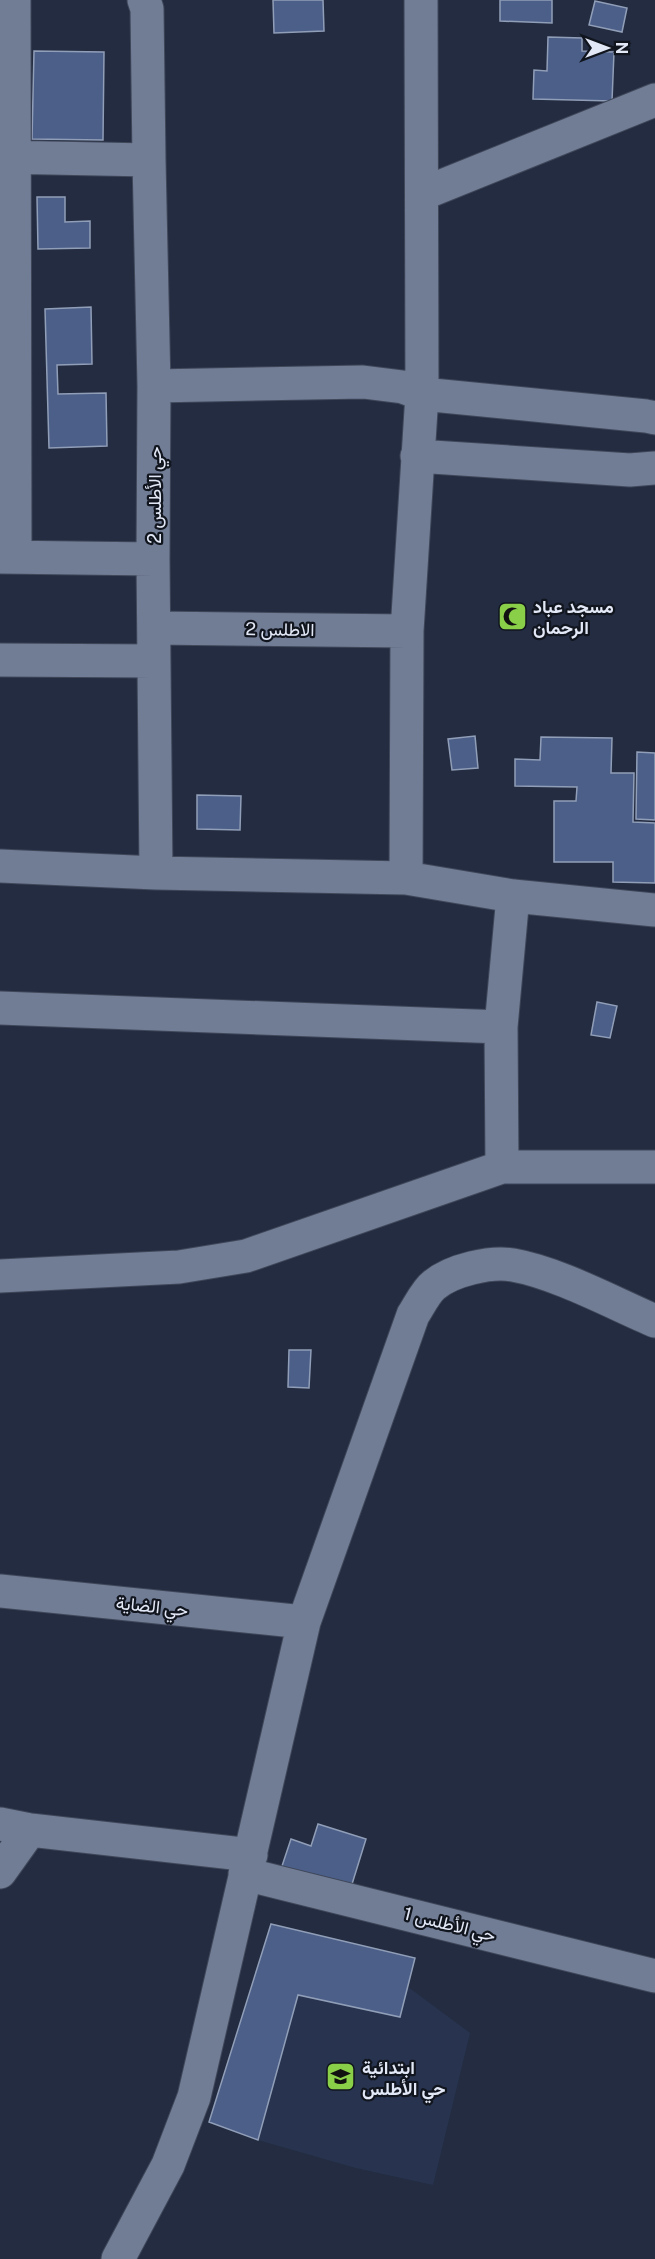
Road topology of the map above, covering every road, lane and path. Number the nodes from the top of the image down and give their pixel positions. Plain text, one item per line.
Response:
1 (15, 0) edge
2 (144, 0) edge
3 (421, 0) edge
4 (655, 100) edge
5 (7, 156) edge
6 (149, 160) junction
7 (422, 195) junction
8 (154, 386) junction
9 (422, 394) junction
10 (655, 418) edge
11 (417, 456) junction
12 (655, 468) edge
13 (8, 557) edge
14 (153, 559) junction
15 (154, 628) junction
16 (407, 631) junction
17 (0, 660) edge
18 (154, 661) junction
19 (0, 866) edge
20 (156, 873) junction
21 (406, 878) junction
22 (513, 896) junction
23 (655, 910) edge
24 (0, 1008) edge
25 (501, 1027) junction
26 (502, 1167) junction
27 (655, 1167) edge
28 (0, 1276) edge
29 (655, 1321) edge
30 (0, 1591) edge
31 (304, 1623) junction
32 (15, 1827) edge
33 (248, 1865) junction
34 (0, 1872) edge
35 (655, 1976) edge
36 (118, 2259) edge

1 - 5 street
2 - 6 street, حي الأطلس 2
3 - 7 street
4 - 7 street
5 - 6 street
5 - 13 street
6 - 8 street, حي الأطلس 2
7 - 9 street
8 - 9 street
8 - 14 street, حي الأطلس 2
9 - 10 street
9 - 11 street
11 - 12 street
11 - 16 street
13 - 14 street
14 - 15 street, حي الأطلس 2
15 - 16 street, الاطلس 2
15 - 18 street, حي الأطلس 2
16 - 21 street
17 - 18 street
18 - 20 street, حي الأطلس 2
19 - 20 street
20 - 21 street
21 - 22 street
22 - 23 street
22 - 25 street
24 - 25 street
25 - 26 street
26 - 27 street
26 - 28 street
29 - 31 street
30 - 31 street, حي الضاية
31 - 33 street
32 - 33 street
32 - 34 street
33 - 35 street, حي الأطلس 1
33 - 36 street

